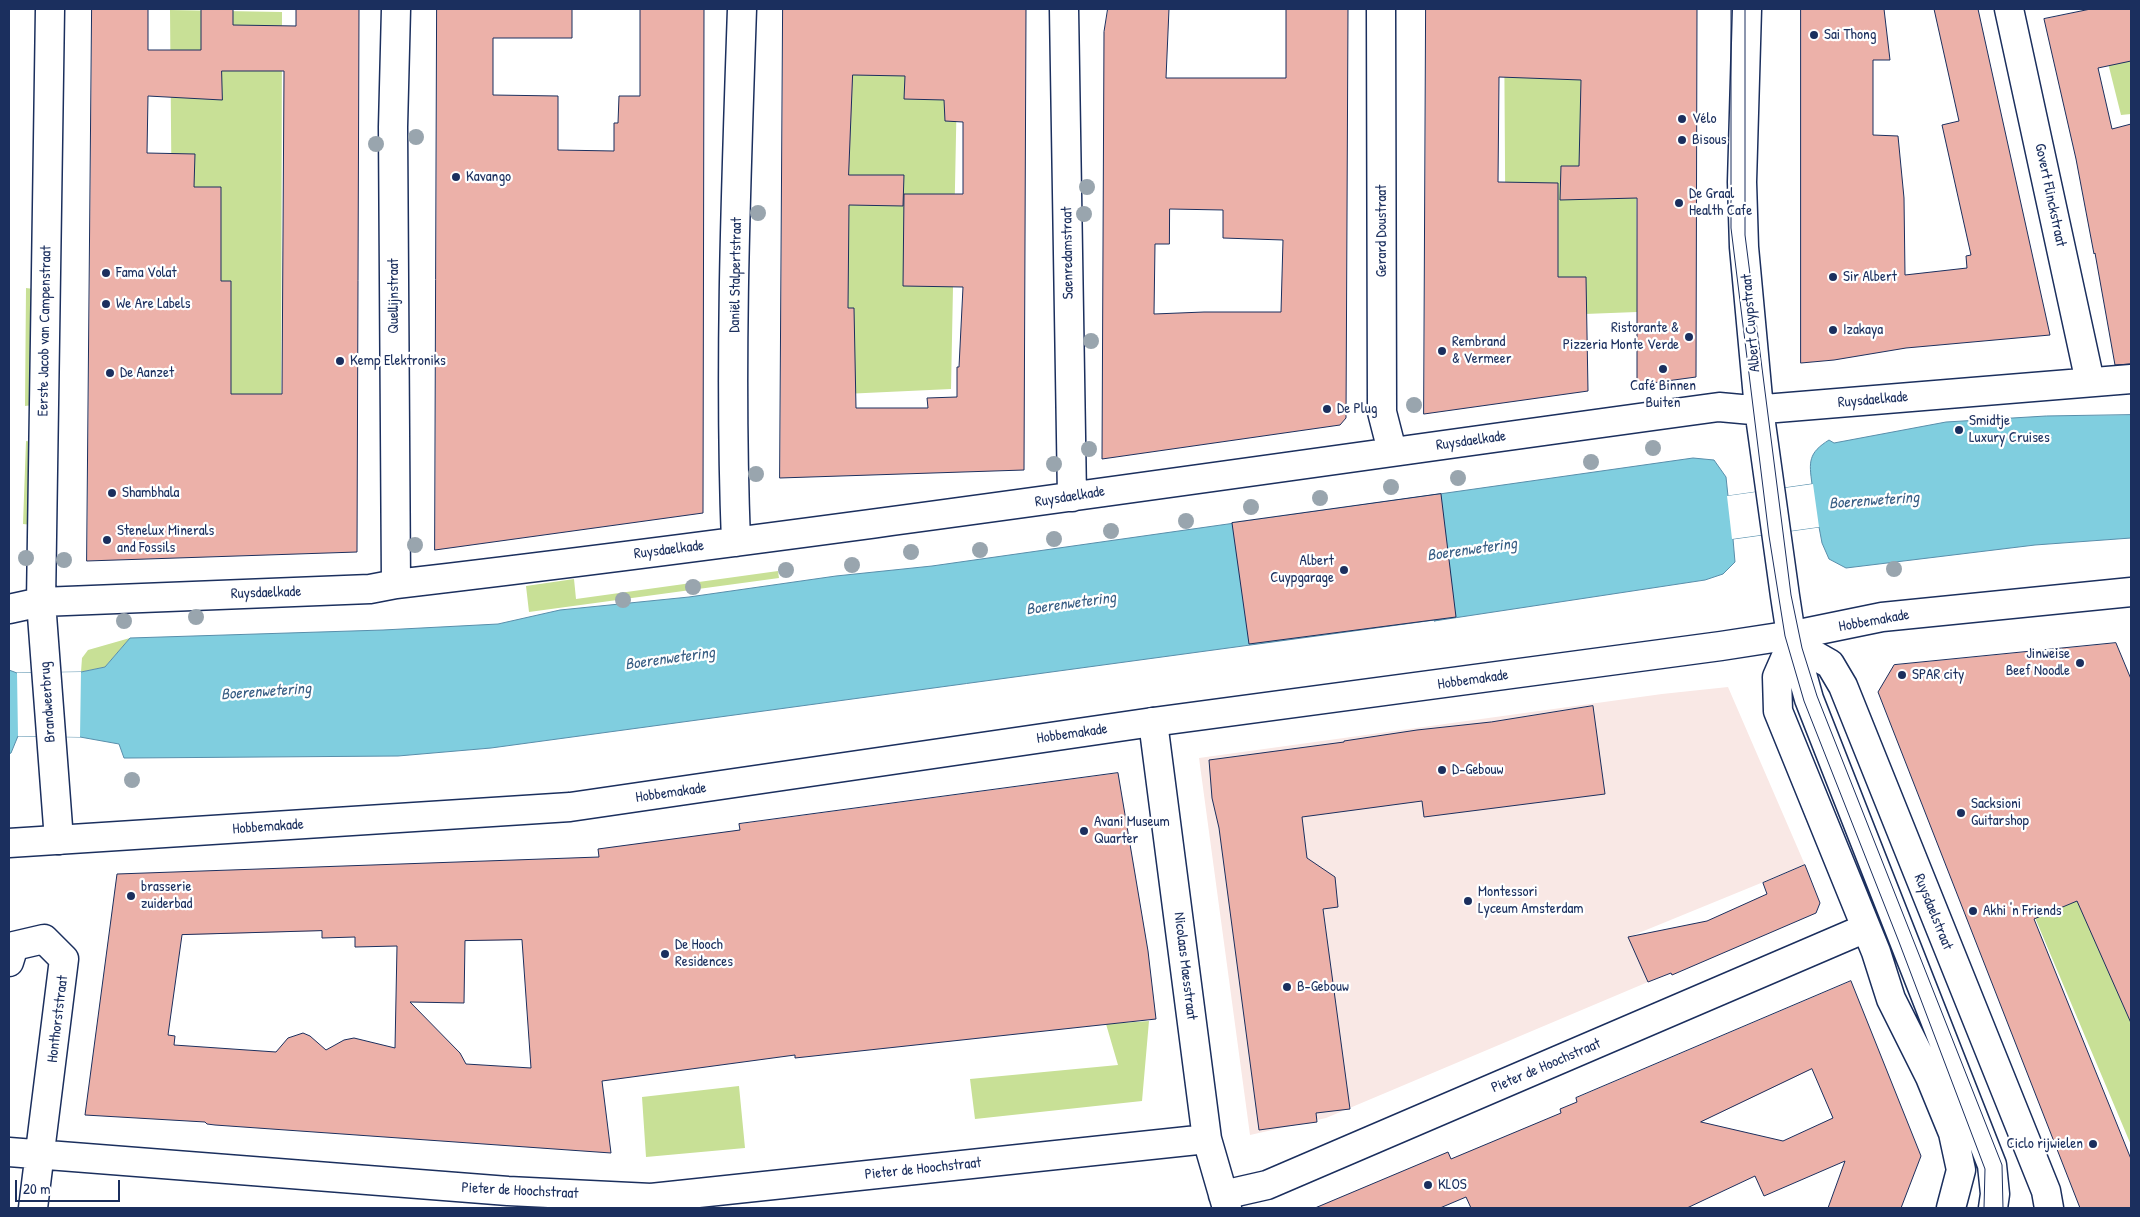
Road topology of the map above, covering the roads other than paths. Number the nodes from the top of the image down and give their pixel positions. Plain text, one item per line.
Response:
1 (50, 9) edge
2 (396, 9) edge
3 (742, 9) edge
4 (1064, 9) edge
5 (1381, 9) edge
6 (1747, 9) edge
7 (2009, 9) edge
8 (2131, 379) edge
9 (2090, 382) junction
10 (1759, 409) junction
11 (1392, 452) junction
12 (1072, 497) junction
13 (736, 542) junction
14 (396, 584) junction
15 (2131, 592) edge
16 (41, 602) junction
17 (9, 608) edge
18 (1791, 635) junction
19 (44, 653) joint
20 (1154, 722) junction
21 (59, 840) junction
22 (9, 843) edge
23 (1866, 928) junction
24 (10, 951) edge
25 (1207, 1139) junction
26 (9, 1152) edge
27 (41, 1155) junction
28 (1225, 1202) edge
29 (651, 1203) edge
30 (33, 1208) edge
31 (1951, 1208) edge
32 (1993, 1208) edge
33 (2049, 1208) edge

1 - 16 street, Eerste Jacob van Campenstraat
2 - 14 street, Quellijnstraat
3 - 13 street, Daniël Stalpertstraat
4 - 12 street, Saenredamstraat
5 - 11 street, Gerard Doustraat
6 - 10 street, Albert Cuypstraat
7 - 9 street, Govert Flinckstraat
8 - 9 street, Ruysdaelkade
9 - 10 street, Ruysdaelkade
10 - 11 street, Ruysdaelkade
10 - 18 street, Albert Cuypstraat
11 - 12 street, Ruysdaelkade
12 - 13 street, Ruysdaelkade
13 - 14 street, Ruysdaelkade
14 - 16 street, Ruysdaelkade
15 - 18 street, Hobbemakade
16 - 17 street, Ruysdaelkade
16 - 19 street, Eerste Jacob van Campenstraat
18 - 20 street, Hobbemakade
18 - 23 street
18 - 32 street
18 - 33 street, Ruysdaelstraat
19 - 21 street, Brandweerbrug
20 - 21 street, Hobbemakade
20 - 25 street, Nicolaas Maesstraat
21 - 22 street, Hobbemakade
23 - 28 street, Pieter de Hoochstraat
23 - 31 street
24 - 27 street, Honthorststraat
25 - 28 street, Nicolaas Maesstraat
25 - 29 street, Pieter de Hoochstraat
26 - 27 street
27 - 29 street, Pieter de Hoochstraat
27 - 30 street, Honthorststraat

